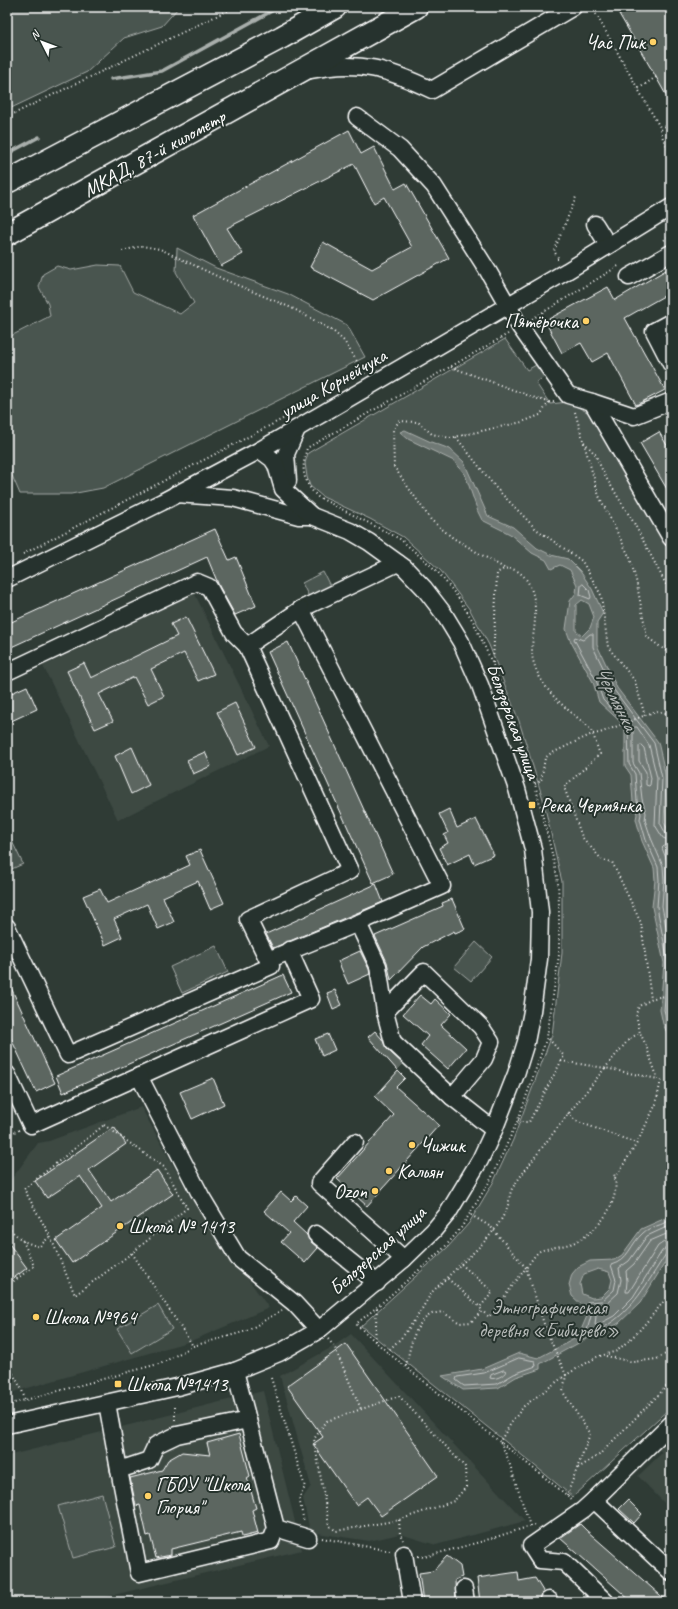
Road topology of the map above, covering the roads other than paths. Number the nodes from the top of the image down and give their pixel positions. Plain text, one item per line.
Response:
1 (335, 7) edge
2 (416, 7) edge
3 (574, 7) edge
4 (302, 72) junction
5 (357, 117) dead end
6 (7, 182) edge
7 (671, 207) edge
8 (595, 224) dead end
9 (7, 234) edge
10 (608, 246) junction
11 (668, 247) edge
12 (626, 270) road end
13 (507, 306) junction
14 (671, 322) edge
15 (671, 364) edge
16 (592, 402) junction
17 (670, 403) edge
18 (297, 429) junction
19 (260, 450) junction
20 (233, 465) junction
21 (176, 494) junction
22 (233, 498) junction
23 (293, 499) junction
24 (312, 516) junction
25 (671, 538) edge
26 (398, 563) junction
27 (7, 579) edge
28 (301, 609) junction
29 (247, 646) junction
30 (7, 672) edge
31 (358, 923) junction
32 (7, 927) edge
33 (289, 950) junction
34 (268, 960) junction
35 (385, 1012) junction
36 (7, 1074) edge
37 (139, 1076) junction
38 (452, 1097) junction
39 (494, 1130) junction
40 (355, 1142) dead end
41 (316, 1234) dead end
42 (404, 1259) junction
43 (377, 1283) junction
44 (319, 1330) junction
45 (235, 1371) junction
46 (107, 1403) junction
47 (248, 1420) junction
48 (671, 1424) edge
49 (7, 1425) edge
50 (118, 1470) junction
51 (588, 1505) junction
52 (276, 1528) junction
53 (308, 1538) road end
54 (407, 1555) road end
55 (671, 1572) edge
56 (412, 1602) edge
57 (606, 1602) edge

1 - 6 highway, МКАД, 87-й километр
2 - 4 highway, МКАД, 87-й километр
3 - 4 street
4 - 9 highway, МКАД, 87-й километр
5 - 13 street
7 - 10 street, улица Корнейчука
8 - 10 street
10 - 13 street, улица Корнейчука
11 - 12 street
13 - 16 street
13 - 18 street, улица Корнейчука
14 - 15 street
16 - 17 street
16 - 25 street
18 - 19 street, улица Корнейчука
18 - 23 street
19 - 20 street, улица Корнейчука
19 - 23 street, Белозерская улица
20 - 21 street, улица Корнейчука
20 - 22 street
21 - 22 street, Белозерская улица
21 - 27 street, улица Корнейчука
22 - 24 street, Белозерская улица
23 - 24 street, Белозерская улица
24 - 26 street, Белозерская улица
26 - 28 street
26 - 39 street, Белозерская улица
28 - 29 street
28 - 31 street
29 - 30 street
29 - 34 street
31 - 33 street
31 - 35 street
32 - 34 street
33 - 34 street
33 - 37 street
35 - 38 street
35 - 38 street
36 - 37 street
37 - 44 street
38 - 39 street
39 - 42 street, Белозерская улица
40 - 42 street
41 - 43 street
42 - 43 street, Белозерская улица
43 - 44 street, Белозерская улица
44 - 45 street, Белозерская улица
45 - 46 street, Белозерская улица
45 - 47 street
46 - 49 street, Белозерская улица
46 - 50 street
47 - 50 street
47 - 52 street
48 - 51 street
50 - 52 street
51 - 55 street
51 - 57 street
52 - 53 street
54 - 56 street

